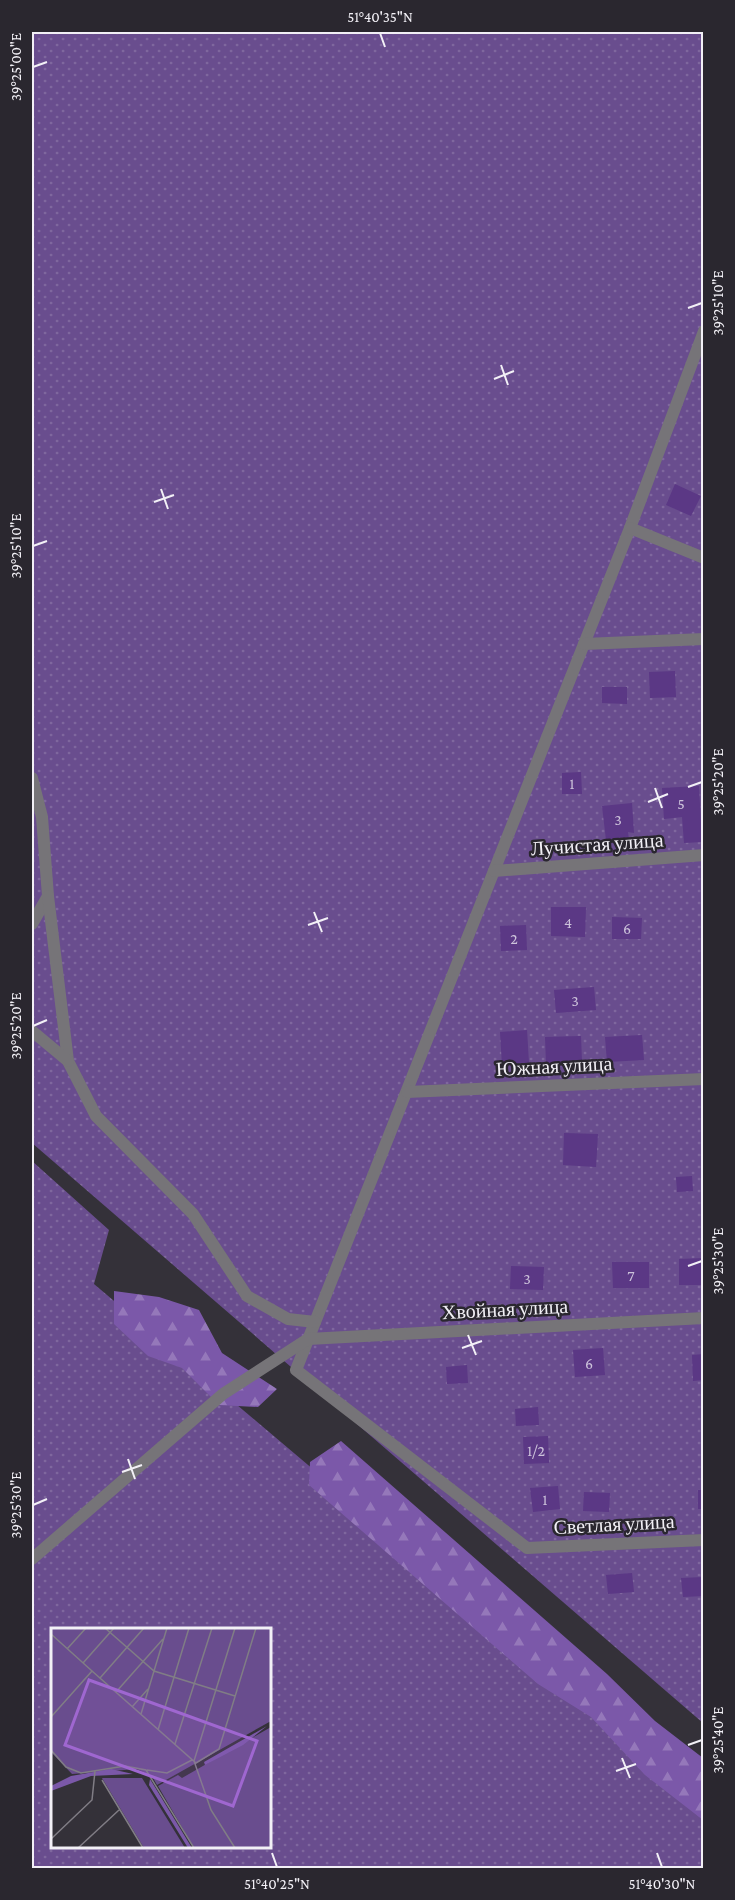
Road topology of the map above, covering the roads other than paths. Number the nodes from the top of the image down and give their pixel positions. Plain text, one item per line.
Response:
1 (704, 331) edge
2 (630, 528) junction
3 (704, 558) edge
4 (704, 639) edge
5 (584, 644) junction
6 (32, 778) edge
7 (704, 855) edge
8 (494, 871) junction
9 (48, 896) junction
10 (32, 924) edge
11 (32, 1031) edge
12 (68, 1061) junction
13 (704, 1079) edge
14 (407, 1092) junction
15 (704, 1318) edge
16 (315, 1322) junction
17 (308, 1339) junction
18 (704, 1540) edge
19 (32, 1559) edge

1 - 2 street
2 - 3 street
2 - 5 street
4 - 5 street
5 - 8 street
6 - 9 street
7 - 8 street, Лучистая улица
8 - 14 street
9 - 10 street
9 - 12 street
11 - 12 street
12 - 16 street
13 - 14 street, Южная улица
14 - 16 street
15 - 17 street, Хвойная улица
16 - 17 street
17 - 18 street, Светлая улица
17 - 19 street

